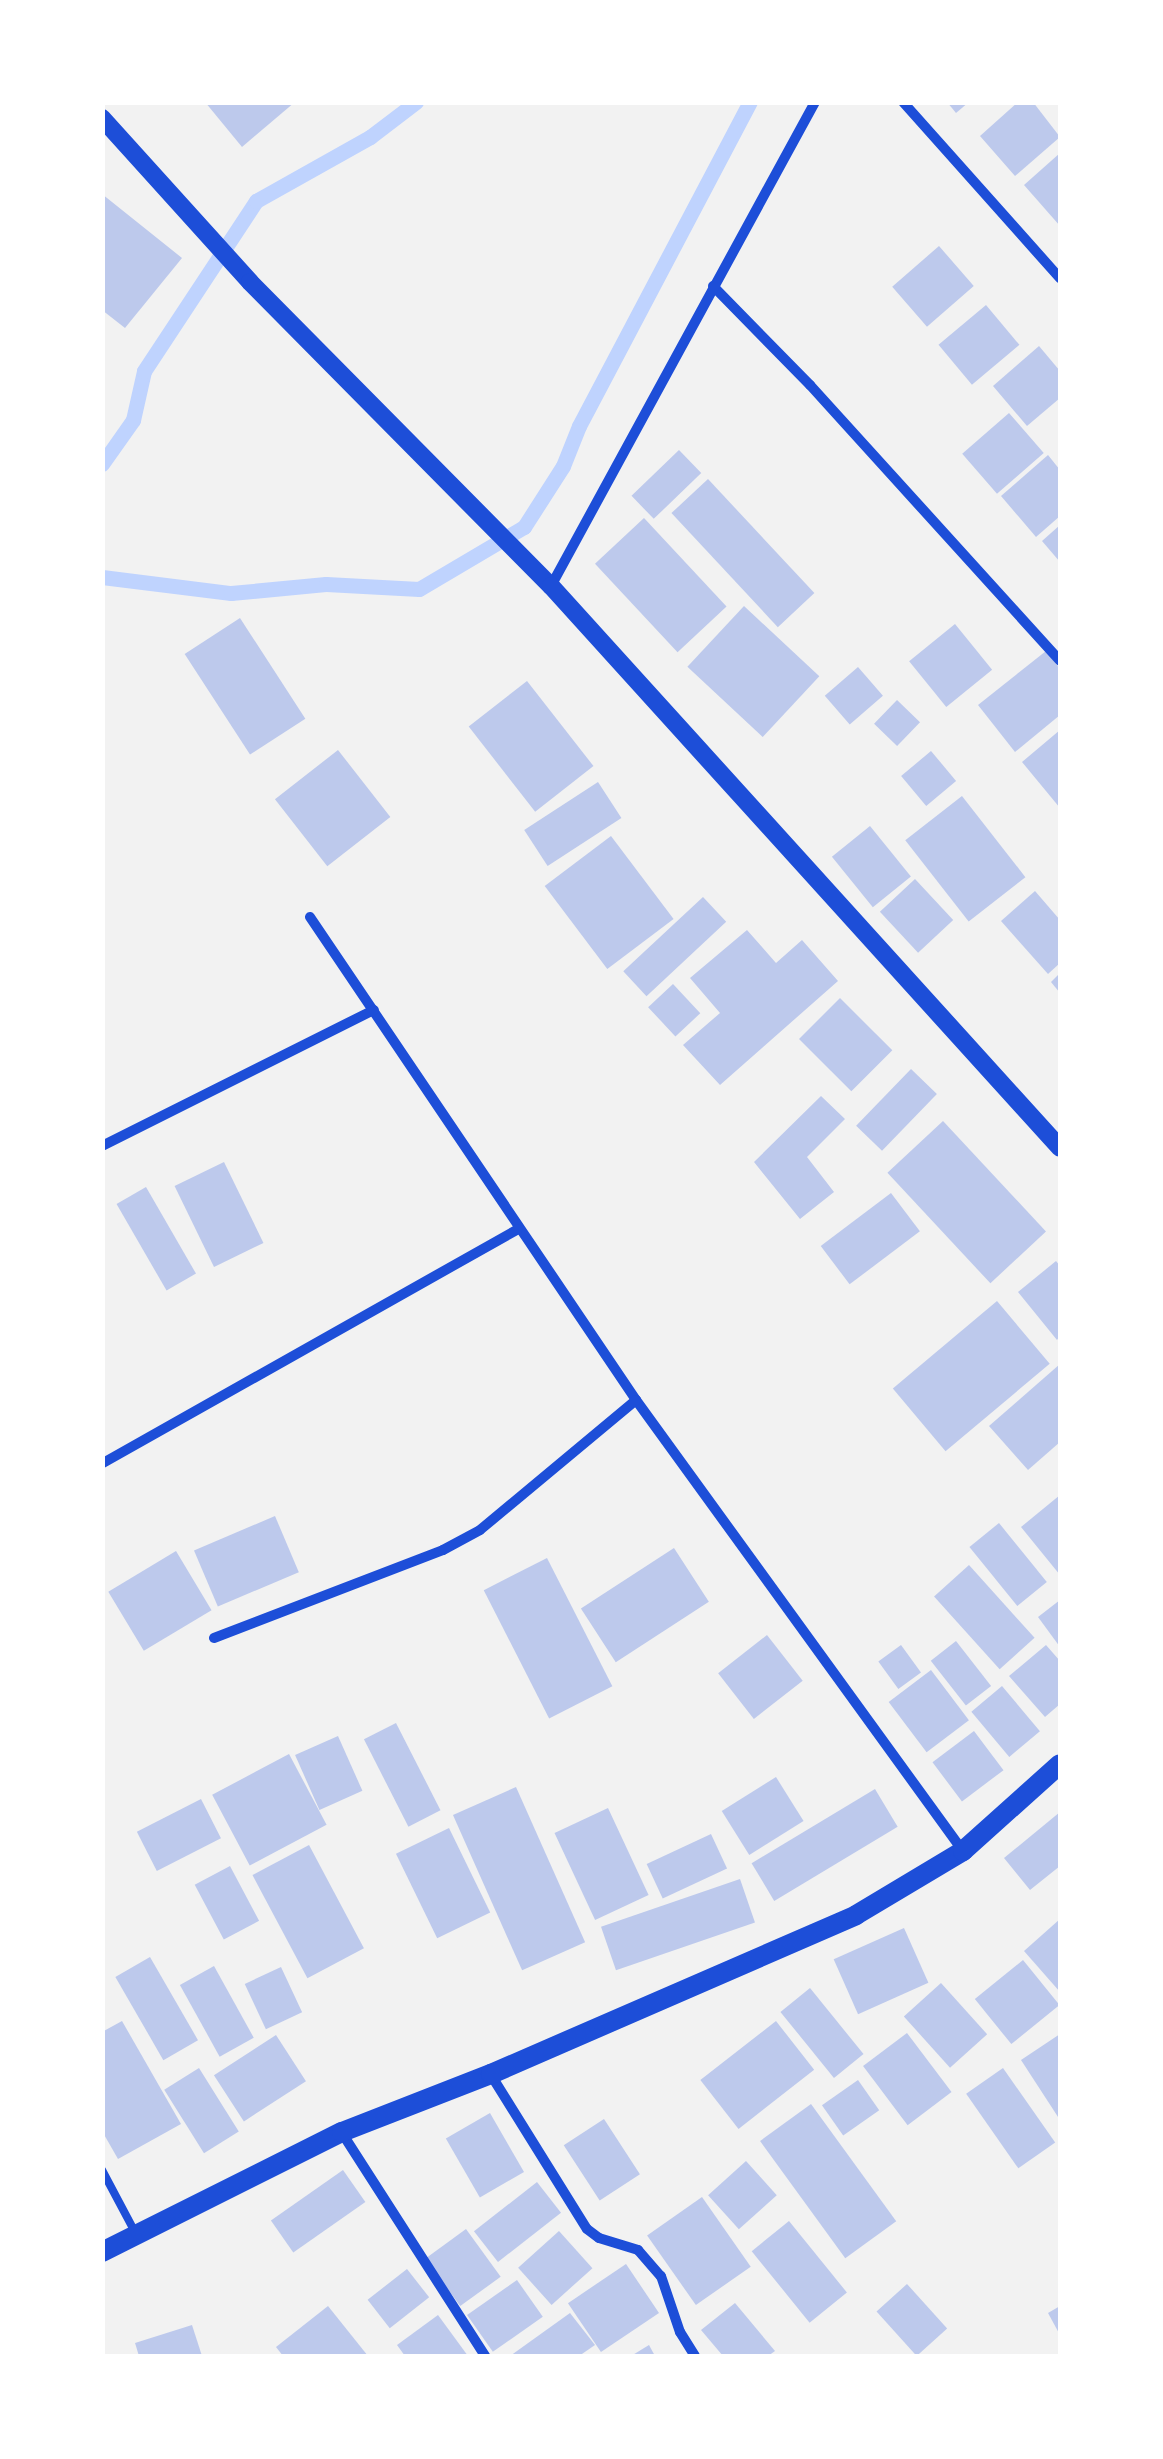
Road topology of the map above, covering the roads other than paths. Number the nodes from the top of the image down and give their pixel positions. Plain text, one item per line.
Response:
1 (815, 102) edge
2 (903, 102) edge
3 (104, 122) edge
4 (1060, 278) edge
5 (714, 286) junction
6 (550, 586) junction
7 (1060, 660) edge
8 (310, 917) dead end
9 (374, 1010) junction
10 (102, 1146) edge
11 (1060, 1148) edge
12 (518, 1228) junction
13 (636, 1400) junction
14 (103, 1463) edge
15 (214, 1638) dead end
16 (1060, 1764) edge
17 (962, 1851) junction
18 (491, 2074) junction
19 (342, 2132) junction
20 (102, 2170) edge
21 (137, 2236) junction
22 (102, 2252) edge
23 (485, 2356) edge
24 (695, 2356) edge

1 - 5 street
2 - 4 street
3 - 6 street
5 - 6 street
5 - 7 street
6 - 11 street
8 - 9 street
9 - 10 street
9 - 12 street
12 - 13 street
12 - 14 street
13 - 15 street
13 - 17 street
16 - 17 main road
17 - 18 main road
18 - 19 main road
18 - 24 street
19 - 21 main road
19 - 23 street
20 - 21 lane
21 - 22 main road

